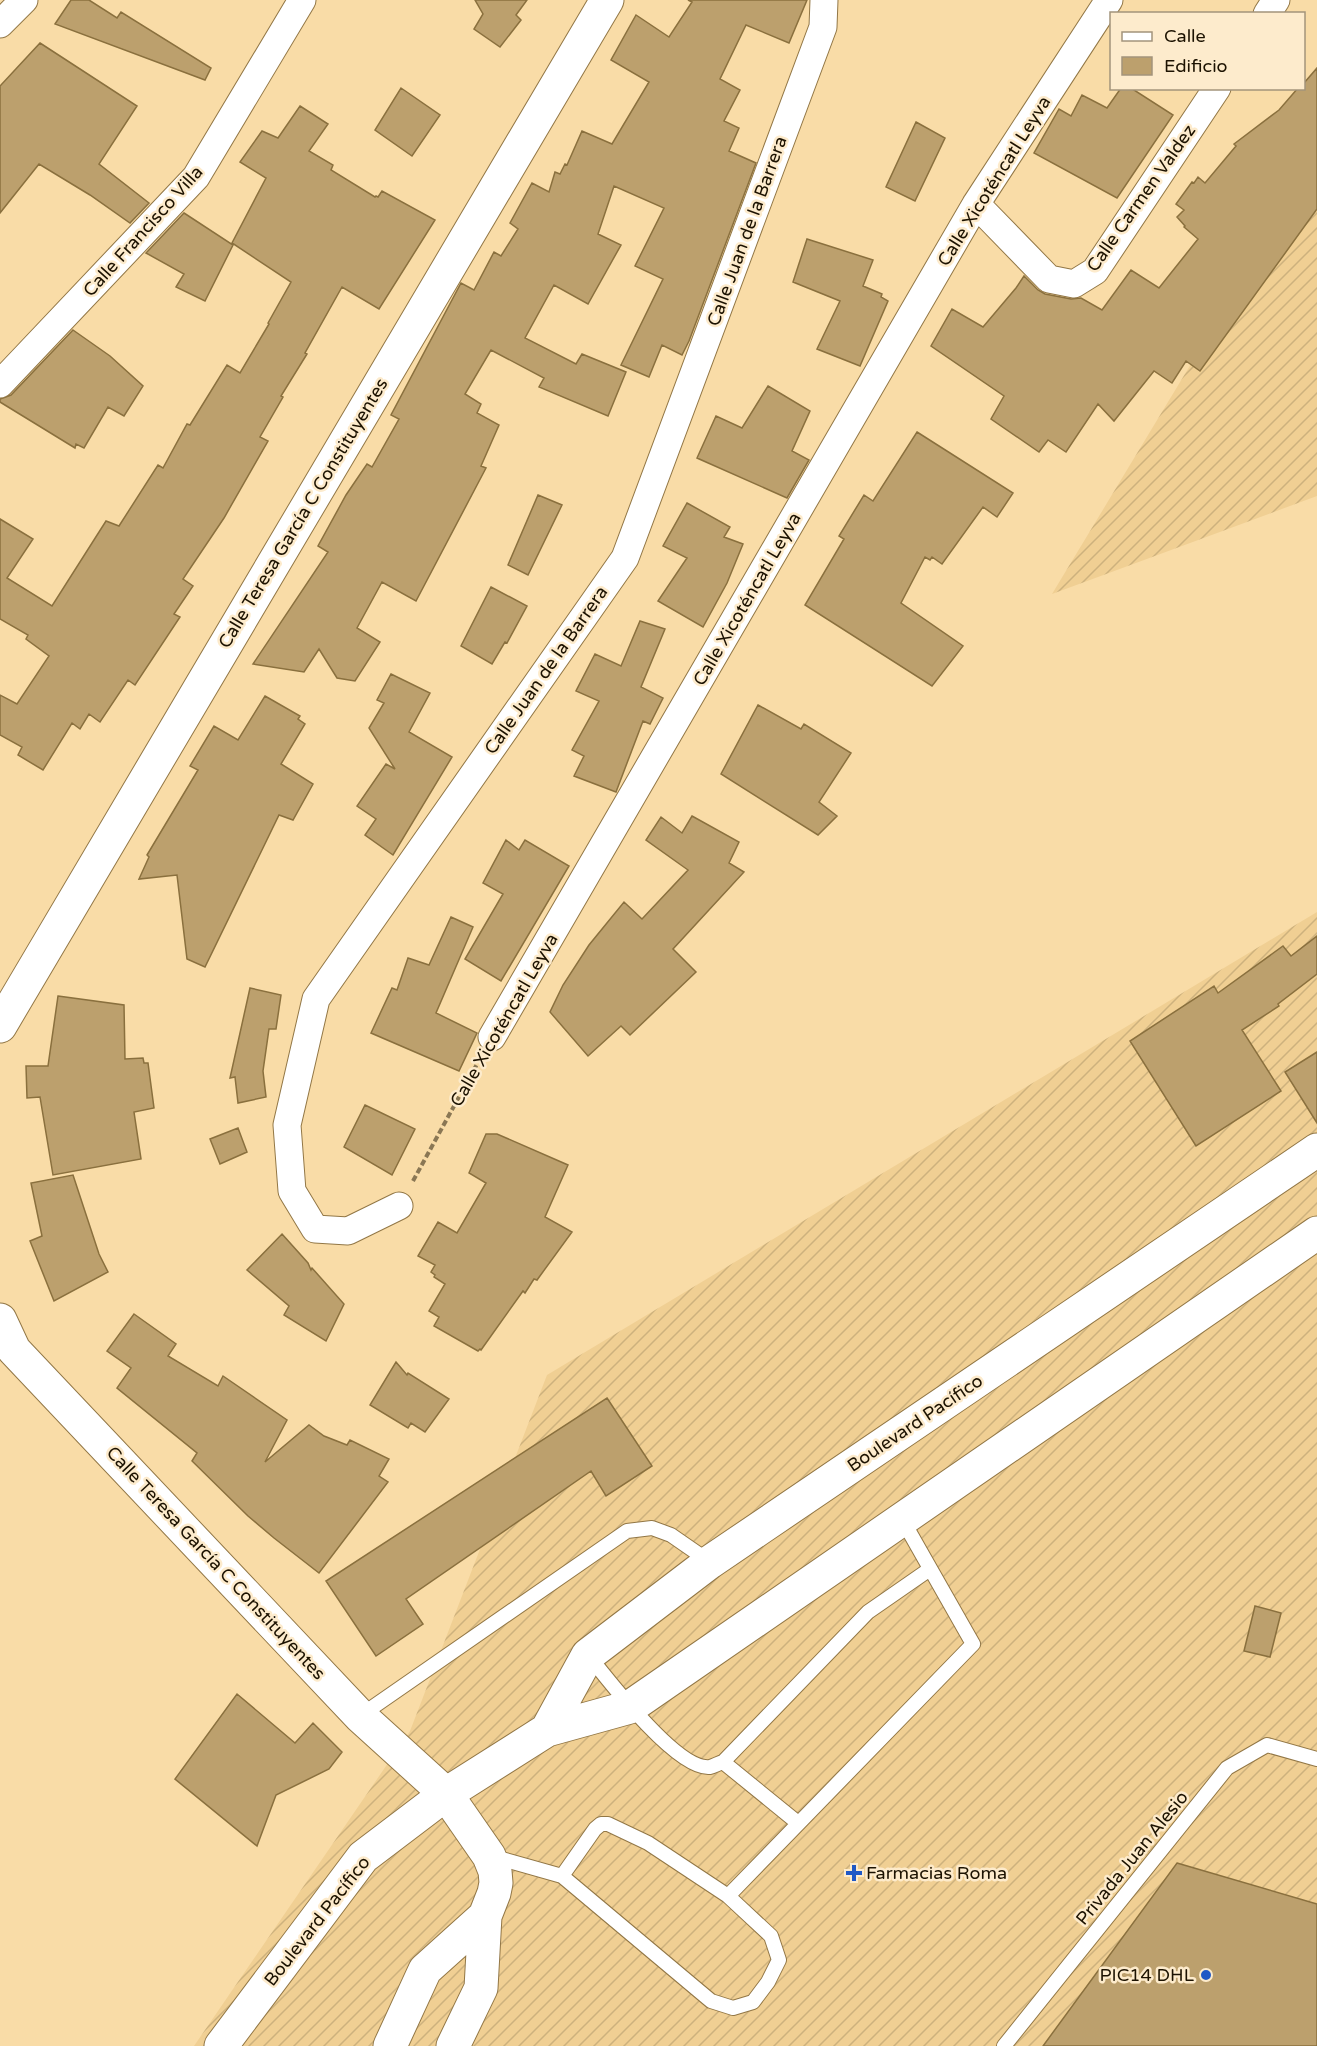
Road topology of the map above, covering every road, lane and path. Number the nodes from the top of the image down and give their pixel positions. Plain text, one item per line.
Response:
1 (24, 0) edge
2 (302, 0) edge
3 (607, 0) edge
4 (824, 0) edge
5 (1109, 0) edge
6 (0, 24) edge
7 (1216, 90) edge
8 (976, 204) junction
9 (0, 384) edge
10 (0, 1026) edge
11 (492, 1037) joint
12 (1317, 1150) edge
13 (399, 1206) joint
14 (1317, 1233) edge
15 (0, 1320) edge
16 (7, 1352) edge
17 (902, 1519) junction
18 (710, 1562) junction
19 (930, 1569) junction
20 (588, 1655) junction
21 (630, 1707) junction
22 (360, 1716) junction
23 (547, 1730) junction
24 (1317, 1759) edge
25 (723, 1762) junction
26 (446, 1794) junction
27 (798, 1823) junction
28 (489, 1856) junction
29 (562, 1876) junction
30 (728, 1896) junction
31 (485, 1916) junction
32 (221, 2046) edge
33 (390, 2046) edge
34 (453, 2046) edge
35 (1004, 2046) edge

1 - 6 street
2 - 9 street, Calle Francisco Villa
3 - 10 main road, Calle Teresa García C Constituyentes
4 - 13 street, Calle Juan de la Barrera
5 - 8 street, Calle Xicoténcatl Leyva
7 - 8 street, Calle Carmen Valdez
8 - 11 street, Calle Xicoténcatl Leyva
11 - 13 path, Calle Xicoténcatl Leyva
12 - 18 main road, Boulevard Pacífico
14 - 17 main road, Boulevard Pacífico
15 - 16 main road, Calle Teresa García C Constituyentes
16 - 22 main road, Calle Teresa García C Constituyentes
17 - 19 lane
17 - 21 main road, Boulevard Pacífico
18 - 20 main road, Boulevard Pacífico
18 - 22 lane
19 - 25 lane
19 - 27 lane
20 - 21 lane
20 - 23 main road, Boulevard Pacífico
21 - 23 main road, Boulevard Pacífico
21 - 25 lane
22 - 26 main road, Calle Teresa García C Constituyentes
23 - 26 main road, Boulevard Pacífico
24 - 35 lane, Privada Juan Alesio
25 - 27 lane
26 - 28 main road, Calle Teresa García C Constituyentes
26 - 32 main road, Boulevard Pacífico
27 - 30 lane
28 - 29 lane
28 - 31 main road
29 - 30 lane
29 - 30 lane
31 - 33 main road
31 - 34 main road

